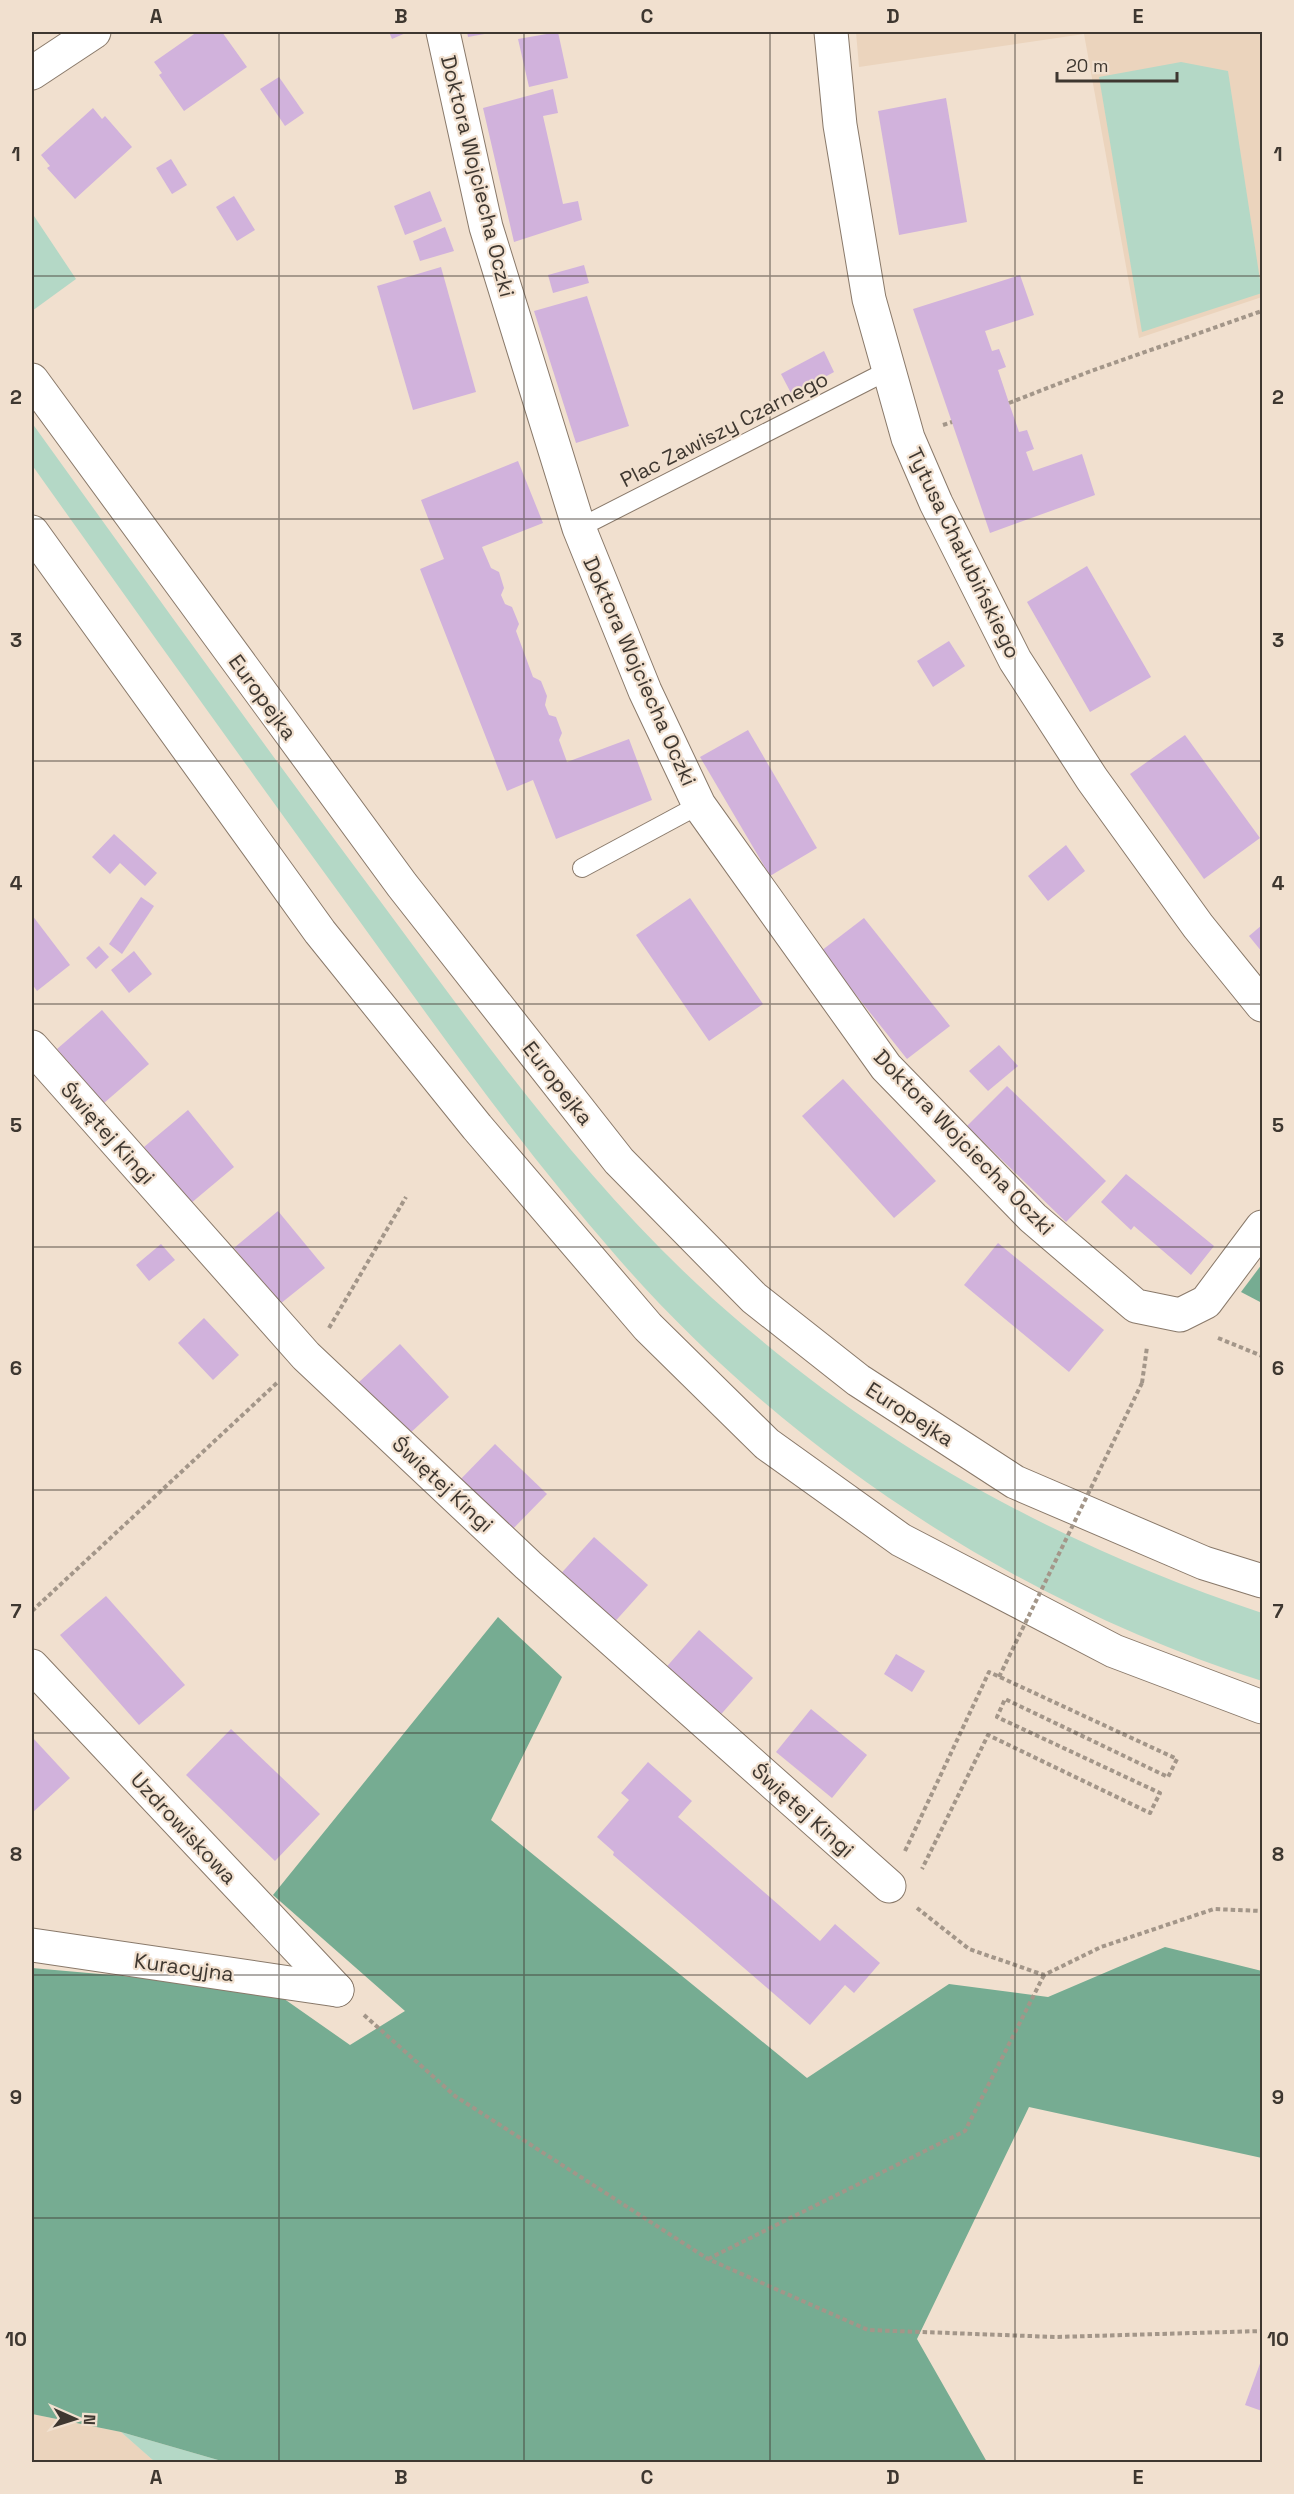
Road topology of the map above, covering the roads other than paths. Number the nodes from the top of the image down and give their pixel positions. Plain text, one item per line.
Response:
1 (94, 32) edge
2 (443, 32) edge
3 (831, 32) edge
4 (32, 73) edge
5 (889, 370) junction
6 (32, 380) edge
7 (579, 528) junction
8 (32, 532) edge
9 (699, 805) junction
10 (582, 868) dead end
11 (1263, 1005) edge
12 (32, 1047) edge
13 (1263, 1227) edge
14 (1263, 1581) edge
15 (32, 1666) edge
16 (1263, 1707) edge
17 (898, 1893) road end
18 (32, 1945) edge
19 (337, 1990) joint

1 - 4 street
2 - 7 street, Doktora Wojciecha Oczki
3 - 5 street, Tytusa Chałubińskiego
5 - 7 lane, Plac Zawiszy Czarnego
5 - 11 street, Tytusa Chałubińskiego
6 - 14 street, Europejka
7 - 9 street, Doktora Wojciecha Oczki
8 - 16 street
9 - 10 lane
9 - 13 street, Doktora Wojciecha Oczki
12 - 17 street, Świętej Kingi
15 - 19 street, Uzdrowiskowa
18 - 19 street, Kuracyjna

